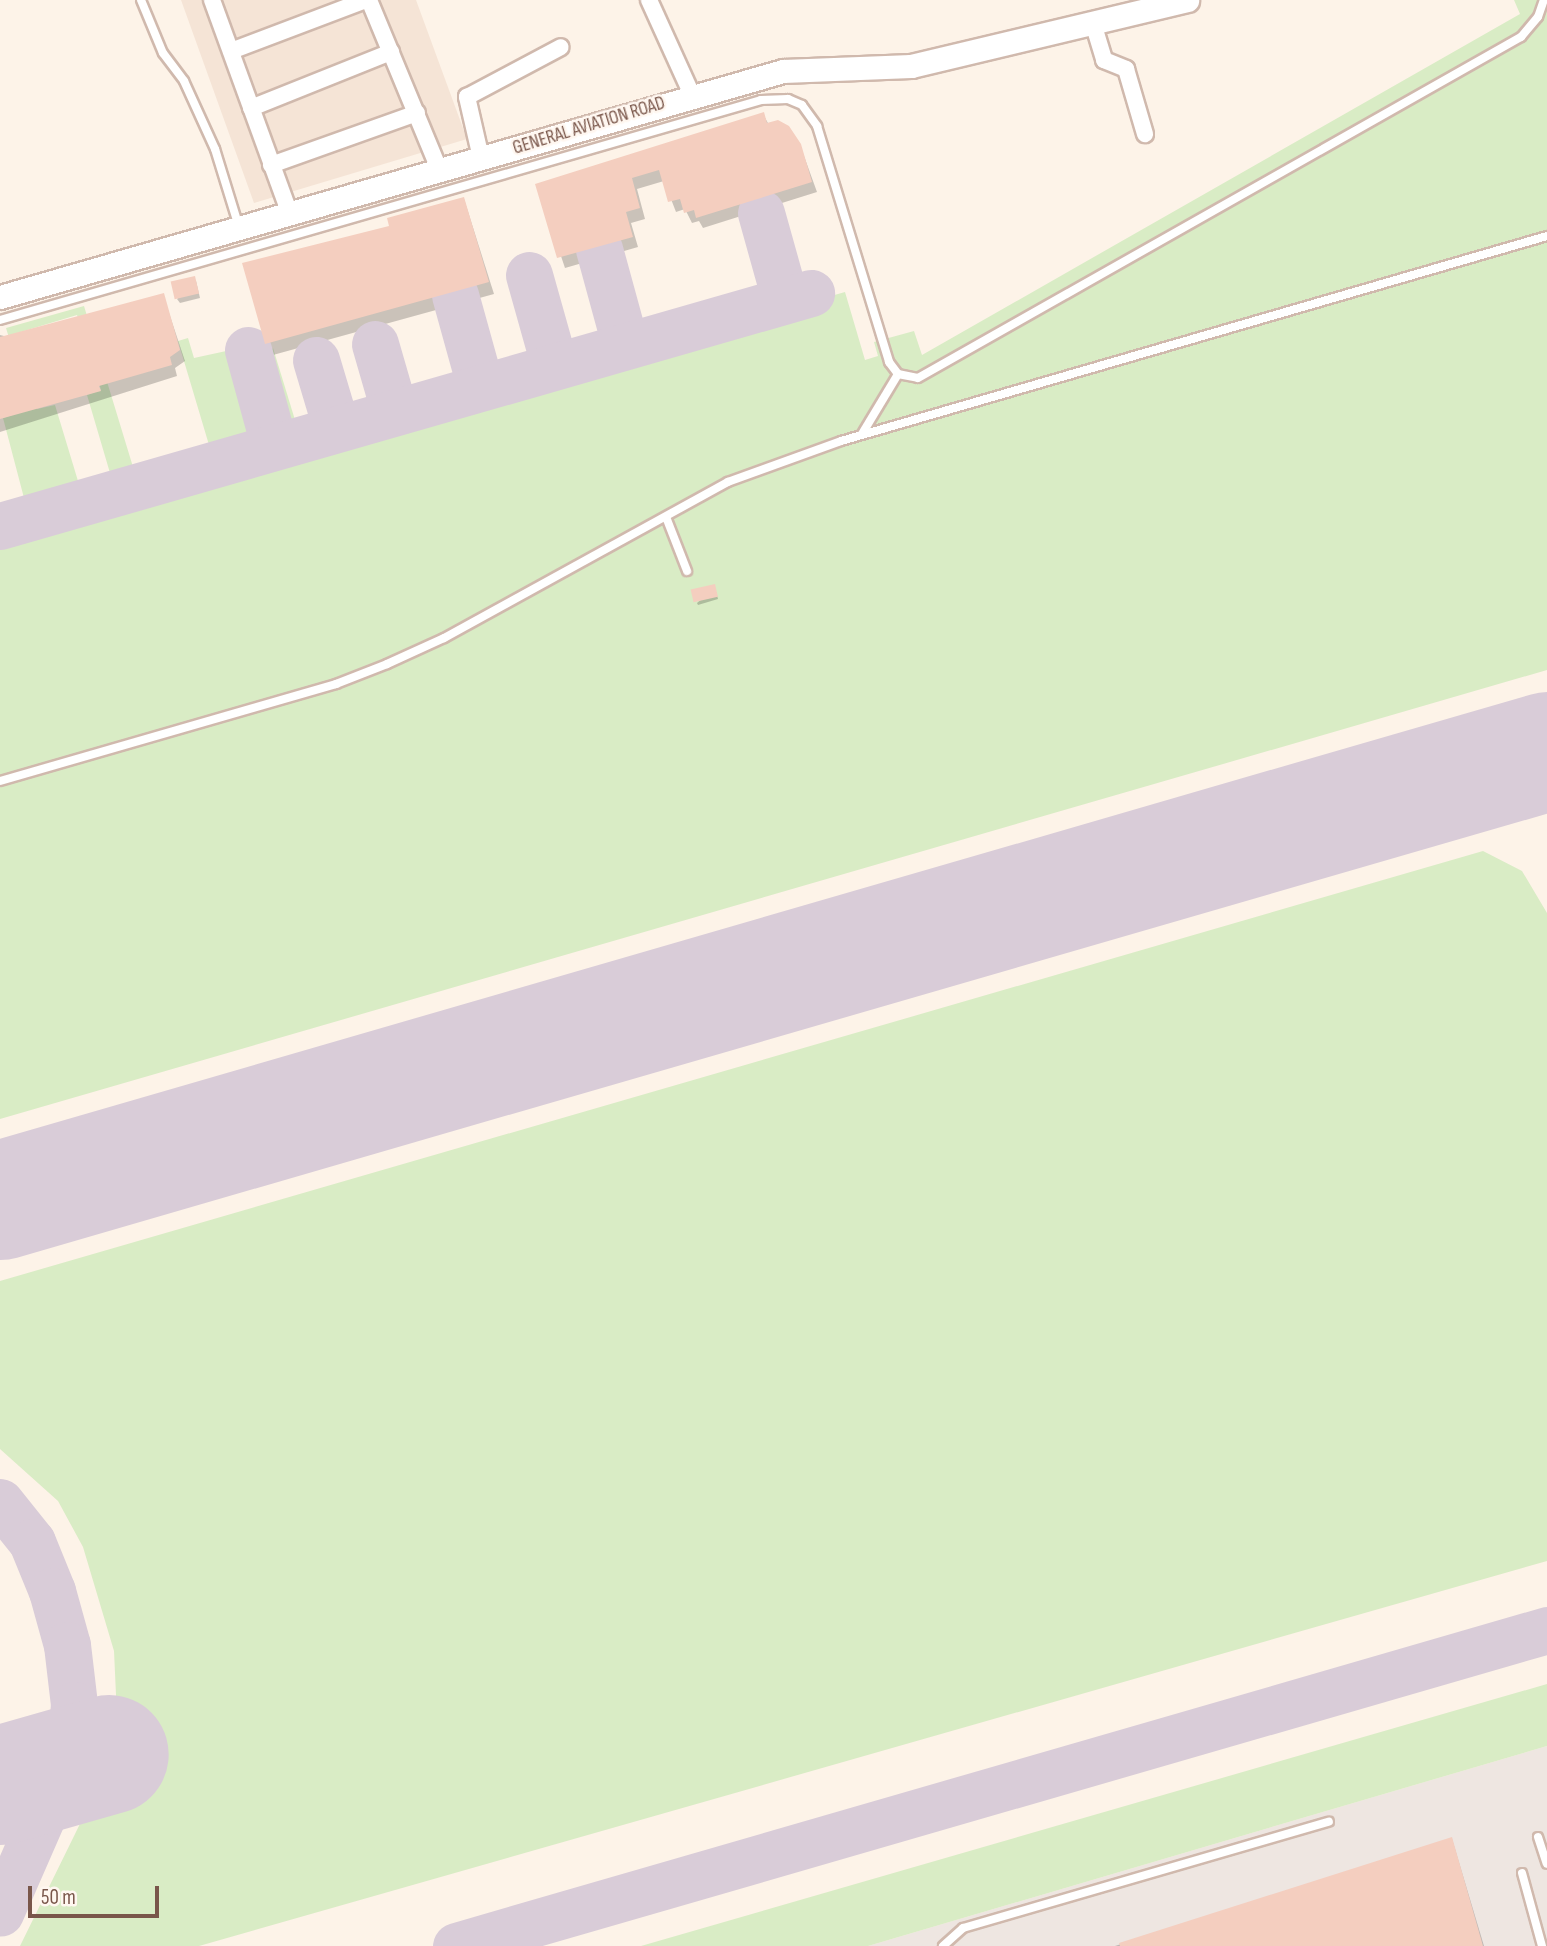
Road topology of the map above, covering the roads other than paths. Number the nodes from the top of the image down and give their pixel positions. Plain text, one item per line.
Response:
1 (141, 0) edge
2 (212, 0) edge
3 (368, 0) edge
4 (1187, 0) edge
5 (1545, 0) edge
6 (653, 2) edge
7 (1093, 23) junction
8 (561, 47) dead end
9 (231, 51) junction
10 (391, 52) junction
11 (692, 95) junction
12 (251, 108) junction
13 (417, 113) junction
14 (1145, 134) dead end
15 (481, 158) junction
16 (271, 165) junction
17 (439, 169) junction
18 (290, 214) junction
19 (240, 229) junction
20 (1547, 236) edge
21 (0, 297) edge
22 (0, 320) edge
23 (898, 374) junction
24 (862, 434) junction
25 (666, 517) junction
26 (687, 571) dead end
27 (0, 781) edge
28 (1329, 1822) dead end
29 (1538, 1838) dead end
30 (1547, 1864) edge
31 (1522, 1873) dead end
32 (943, 1946) edge
33 (1542, 1946) edge

1 - 19 lane
2 - 9 street
3 - 9 street
3 - 10 street
4 - 7 main road, GENERAL AVIATION ROAD
5 - 23 lane
6 - 11 street
7 - 11 main road, GENERAL AVIATION ROAD
7 - 14 street
8 - 15 street
9 - 12 street
10 - 12 street
10 - 13 street
11 - 15 main road, GENERAL AVIATION ROAD
12 - 16 street
13 - 16 street
13 - 17 street
15 - 17 main road, GENERAL AVIATION ROAD
16 - 18 street
17 - 18 main road, GENERAL AVIATION ROAD
18 - 19 main road, GENERAL AVIATION ROAD
19 - 21 main road, GENERAL AVIATION ROAD
20 - 24 lane
22 - 23 lane
23 - 24 lane
24 - 25 lane
25 - 26 lane
25 - 27 lane
28 - 32 lane
29 - 30 lane
31 - 33 lane

